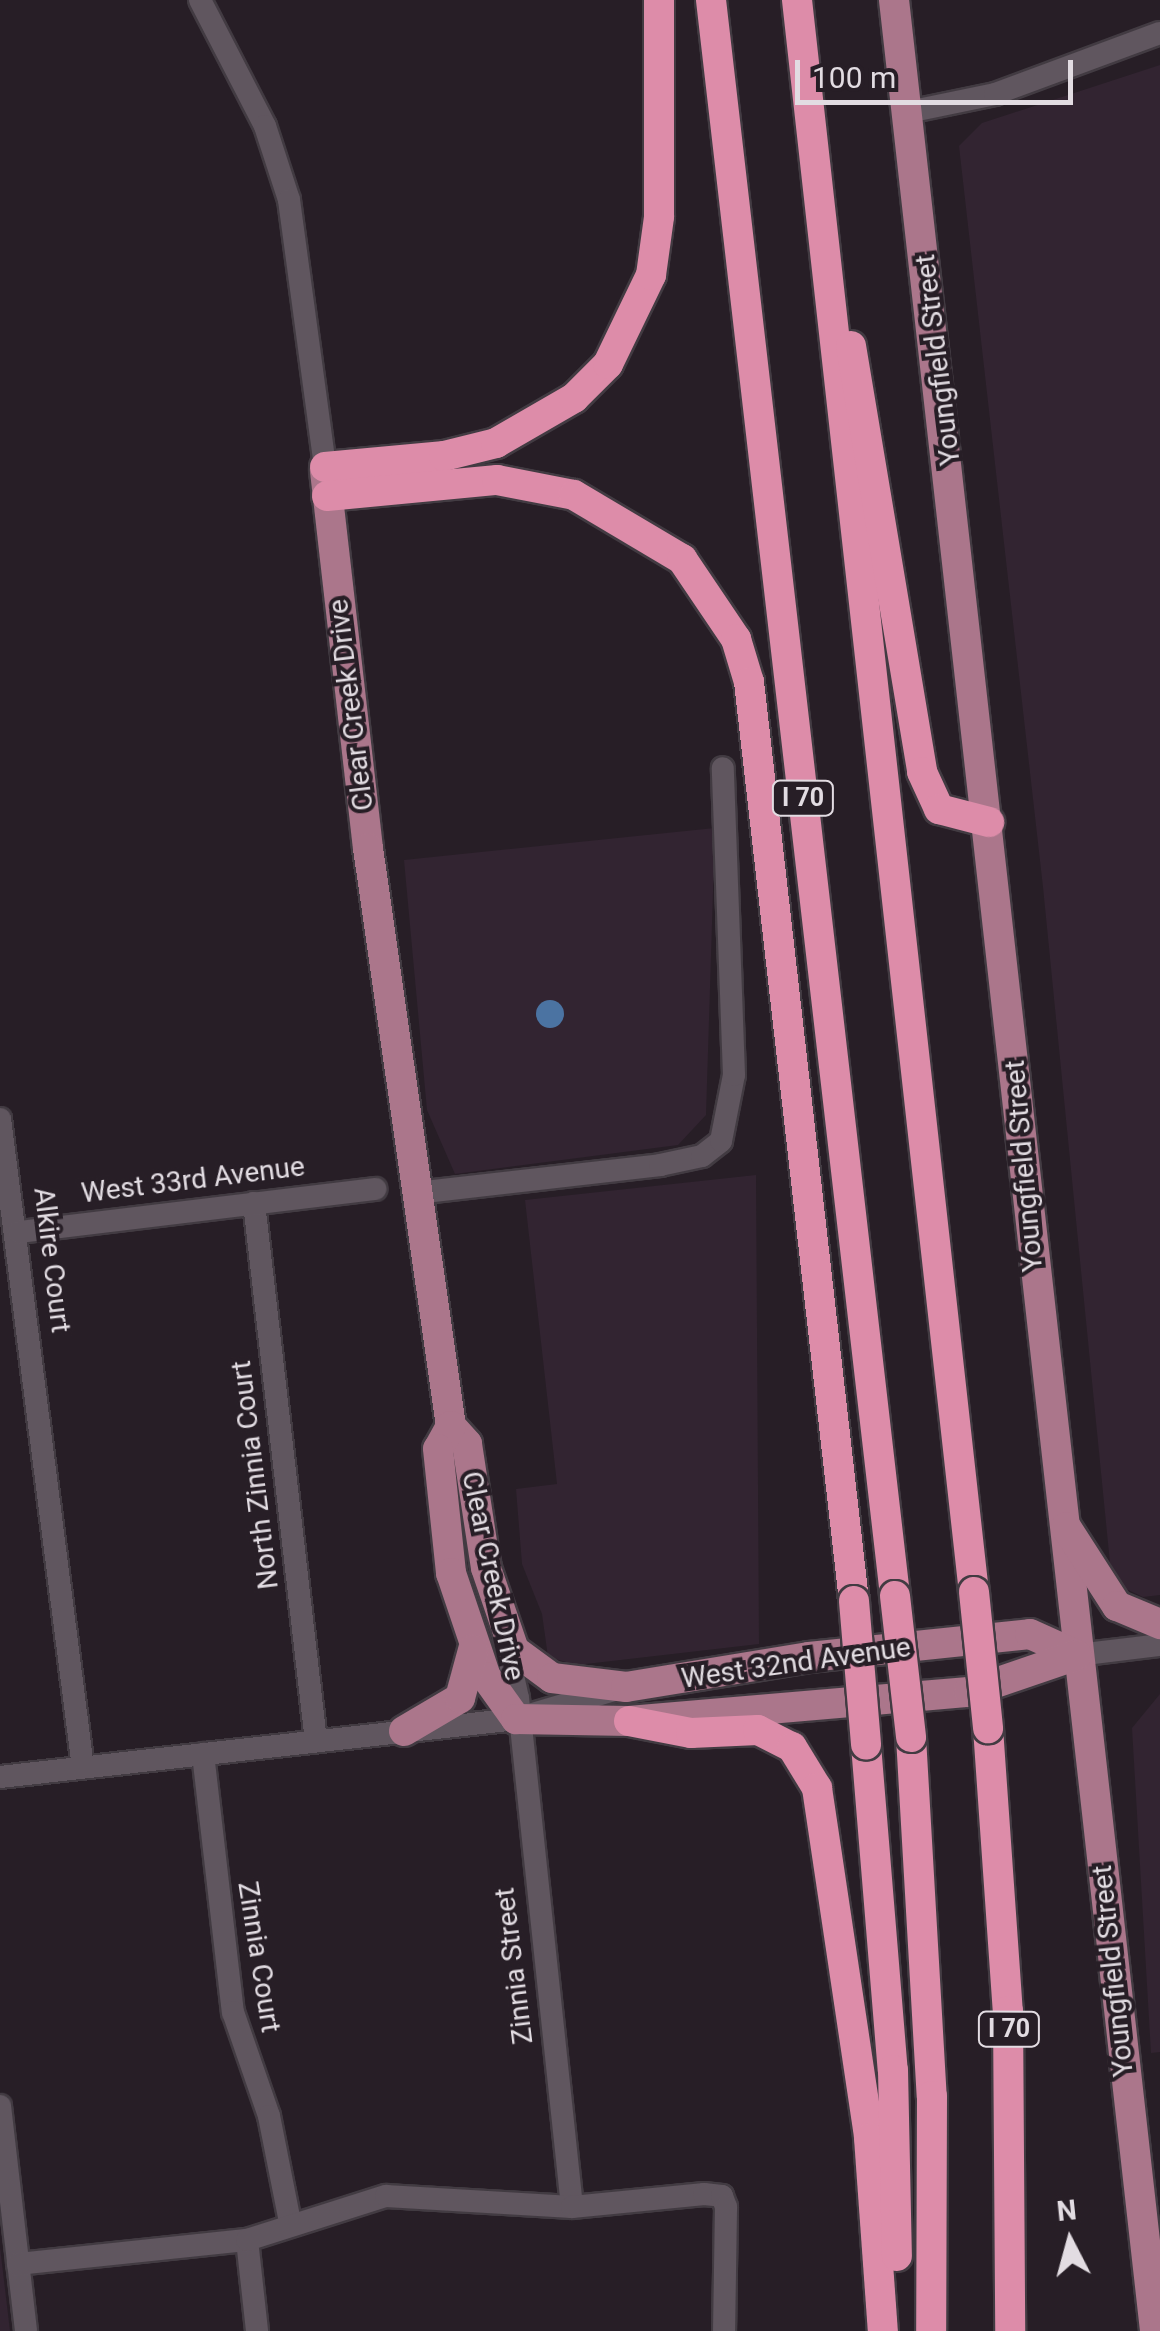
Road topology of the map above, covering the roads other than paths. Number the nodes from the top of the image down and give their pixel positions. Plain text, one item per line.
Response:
1 (200, 0) edge
2 (659, 0) edge
3 (711, 0) edge
4 (796, 0) edge
5 (894, 0) edge
6 (1160, 33) edge
7 (808, 107) junction
8 (908, 112) junction
9 (326, 482) junction
10 (723, 768) dead end
11 (990, 822) junction
12 (0, 1119) edge
13 (375, 1188) dead end
14 (416, 1193) junction
15 (254, 1202) junction
16 (19, 1232) junction
17 (452, 1426) junction
18 (1059, 1516) junction
19 (500, 1623) junction
20 (1160, 1624) edge
21 (473, 1642) junction
22 (1160, 1646) edge
23 (1077, 1655) junction
24 (626, 1687) junction
25 (516, 1719) junction
26 (629, 1721) junction
27 (404, 1731) junction
28 (316, 1741) junction
29 (204, 1754) junction
30 (83, 1768) junction
31 (0, 1777) edge
32 (0, 2106) edge
33 (1148, 2176) edge
34 (572, 2207) junction
35 (290, 2222) junction
36 (247, 2240) junction
37 (18, 2264) junction
38 (26, 2331) edge
39 (257, 2331) edge
40 (724, 2331) edge
41 (882, 2331) edge
42 (895, 2331) edge
43 (931, 2331) edge
44 (1010, 2331) edge
45 (1155, 2331) edge

1 - 9 street, Clear Creek Drive
2 - 9 highway
3 - 43 highway, I 70, bridge
4 - 7 highway, I 70
5 - 8 main road, Youngfield Street
6 - 8 street
7 - 11 highway
7 - 44 highway, I 70, bridge
8 - 11 main road, Youngfield Street
9 - 14 main road, Clear Creek Drive
9 - 42 highway, bridge
10 - 14 street
11 - 18 main road, Youngfield Street
12 - 16 street, Alkire Court
13 - 15 street, West 33rd Avenue
14 - 17 main road, Clear Creek Drive
15 - 16 street, West 33rd Avenue
15 - 28 street, North Zinnia Court
16 - 30 street, Alkire Court
17 - 19 main road, Clear Creek Drive
17 - 21 main road, Clear Creek Drive
18 - 20 main road
18 - 23 main road, Youngfield Street
19 - 24 main road
19 - 25 street, Clear Creek Drive
21 - 25 main road, Clear Creek Drive
21 - 27 main road
22 - 23 street, West 32nd Avenue
23 - 24 main road, West 32nd Avenue
23 - 26 main road, West 32nd Avenue
23 - 33 main road, Youngfield Street
24 - 25 street, West 32nd Avenue
25 - 26 main road, West 32nd Avenue
25 - 27 street, West 32nd Avenue
25 - 34 street, Zinnia Street
26 - 41 highway
27 - 28 street, West 32nd Avenue
28 - 29 street, West 32nd Avenue
29 - 30 street, West 32nd Avenue
29 - 35 street, Zinnia Court
30 - 31 street, West 32nd Avenue
32 - 37 street
33 - 45 main road, Youngfield Street
34 - 35 street
34 - 40 street
35 - 36 street
36 - 37 street
36 - 39 street
37 - 38 street

